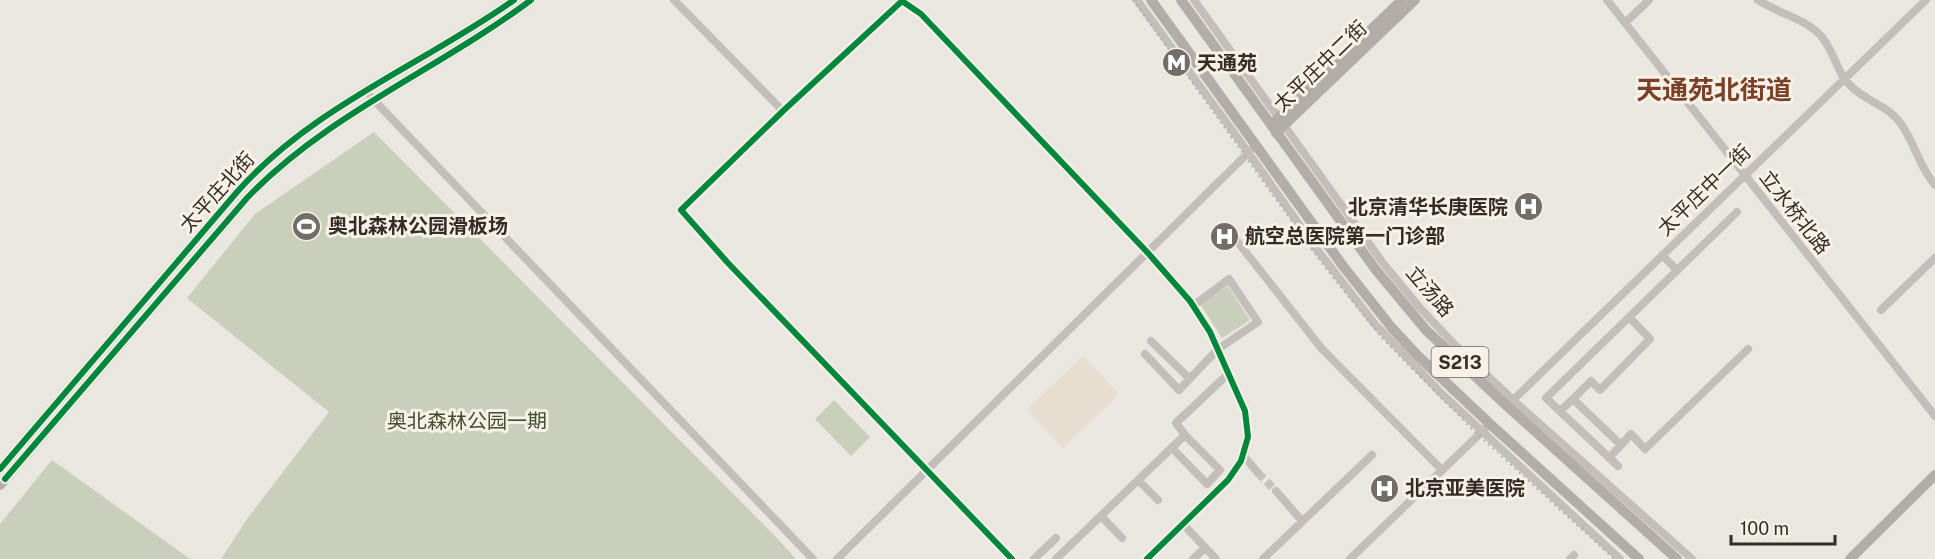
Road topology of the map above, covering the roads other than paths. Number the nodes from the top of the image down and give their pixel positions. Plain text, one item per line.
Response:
1 (514, 0) edge
2 (531, 0) edge
3 (674, 0) edge
4 (1137, 0) edge
5 (1151, 0) edge
6 (1181, 0) edge
7 (1194, 0) edge
8 (1402, 0) edge
9 (1415, 0) edge
10 (1607, 0) edge
11 (1649, 0) edge
12 (1758, 0) edge
13 (1926, 0) edge
14 (1625, 23) junction
15 (1843, 79) junction
16 (370, 96) junction
17 (783, 111) junction
18 (1277, 126) junction
19 (1252, 149) junction
20 (1744, 175) junction
21 (1935, 184) edge
22 (1737, 212) dead end
23 (1237, 241) dead end
24 (1148, 253) junction
25 (1662, 255) junction
26 (1935, 258) edge
27 (1677, 270) junction
28 (1193, 306) junction
29 (1881, 310) dead end
30 (1629, 317) junction
31 (1151, 341) dead end
32 (1748, 349) dead end
33 (1218, 350) junction
34 (1145, 354) dead end
35 (1228, 374) junction
36 (1190, 378) junction
37 (1573, 399) junction
38 (1510, 403) junction
39 (1560, 411) junction
40 (1935, 416) edge
41 (1486, 428) junction
42 (1185, 435) junction
43 (1621, 445) junction
44 (1172, 448) junction
45 (1243, 455) junction
46 (1372, 455) dead end
47 (1609, 458) junction
48 (1618, 466) dead end
49 (0, 469) edge
50 (927, 470) junction
51 (1442, 470) junction
52 (1258, 472) tunnel mouth
53 (1935, 475) edge
54 (2, 480) edge
55 (1138, 480) junction
56 (1935, 485) edge
57 (1276, 491) tunnel mouth
58 (1158, 500) dead end
59 (1101, 516) junction
60 (1302, 521) junction
61 (1183, 524) junction
62 (1056, 538) dead end
63 (1122, 538) dead end
64 (1205, 548) junction
65 (813, 559) edge
66 (837, 559) edge
67 (1012, 559) edge
68 (1034, 559) edge
69 (1056, 559) edge
70 (1147, 559) edge
71 (1193, 559) edge
72 (1216, 559) edge
73 (1263, 559) edge
74 (1350, 559) edge
75 (1620, 559) edge
76 (1640, 559) edge
77 (1677, 559) edge
78 (1692, 559) edge
79 (1850, 559) edge
80 (1860, 559) edge

1 - 16 main road, 太平庄北街
2 - 16 main road, 太平庄北街
3 - 17 street
4 - 19 street, S213
5 - 19 main road, S213
6 - 18 main road, 立汤路 / S213
7 - 18 street, 立汤路 / S213
8 - 18 main road, 太平庄中二街
9 - 18 main road, 太平庄中二街
10 - 14 street, 立水桥北路
11 - 14 street
12 - 15 street
13 - 15 street, 太平庄中一街
14 - 20 street, 立水桥北路
15 - 20 street, 太平庄中一街
15 - 21 street
16 - 49 main road, 太平庄北街
16 - 54 main road, 太平庄北街
16 - 65 street
17 - 24 street
17 - 50 street
18 - 38 main road, 立汤路 / S213
19 - 24 street
19 - 41 main road, S213
20 - 25 street, 太平庄中一街
20 - 40 street, 立水桥北路
22 - 27 street
23 - 51 street
24 - 28 street
24 - 50 street
25 - 27 street
25 - 38 street, 太平庄中一街
26 - 29 street
27 - 30 street
28 - 33 street
28 - 33 street
30 - 37 street
30 - 39 street
31 - 36 street
32 - 43 street
33 - 35 street
33 - 36 street
34 - 36 street
35 - 42 street
35 - 45 street
37 - 39 street
37 - 43 street
38 - 77 main road, 立汤路 / S213
38 - 78 street, 立汤路 / S213
39 - 47 street
41 - 51 street
41 - 75 street, S213
41 - 76 main road, S213
42 - 44 street
42 - 44 street
43 - 47 street
44 - 55 street
45 - 52 street
45 - 61 street
46 - 60 street
47 - 48 street
50 - 66 street
50 - 67 street
51 - 74 street
53 - 79 main road
55 - 58 street
55 - 59 street
56 - 80 main road
57 - 60 street
59 - 63 street
59 - 69 street
60 - 73 street
61 - 64 street
61 - 70 street
62 - 68 street
64 - 71 street
64 - 72 street

